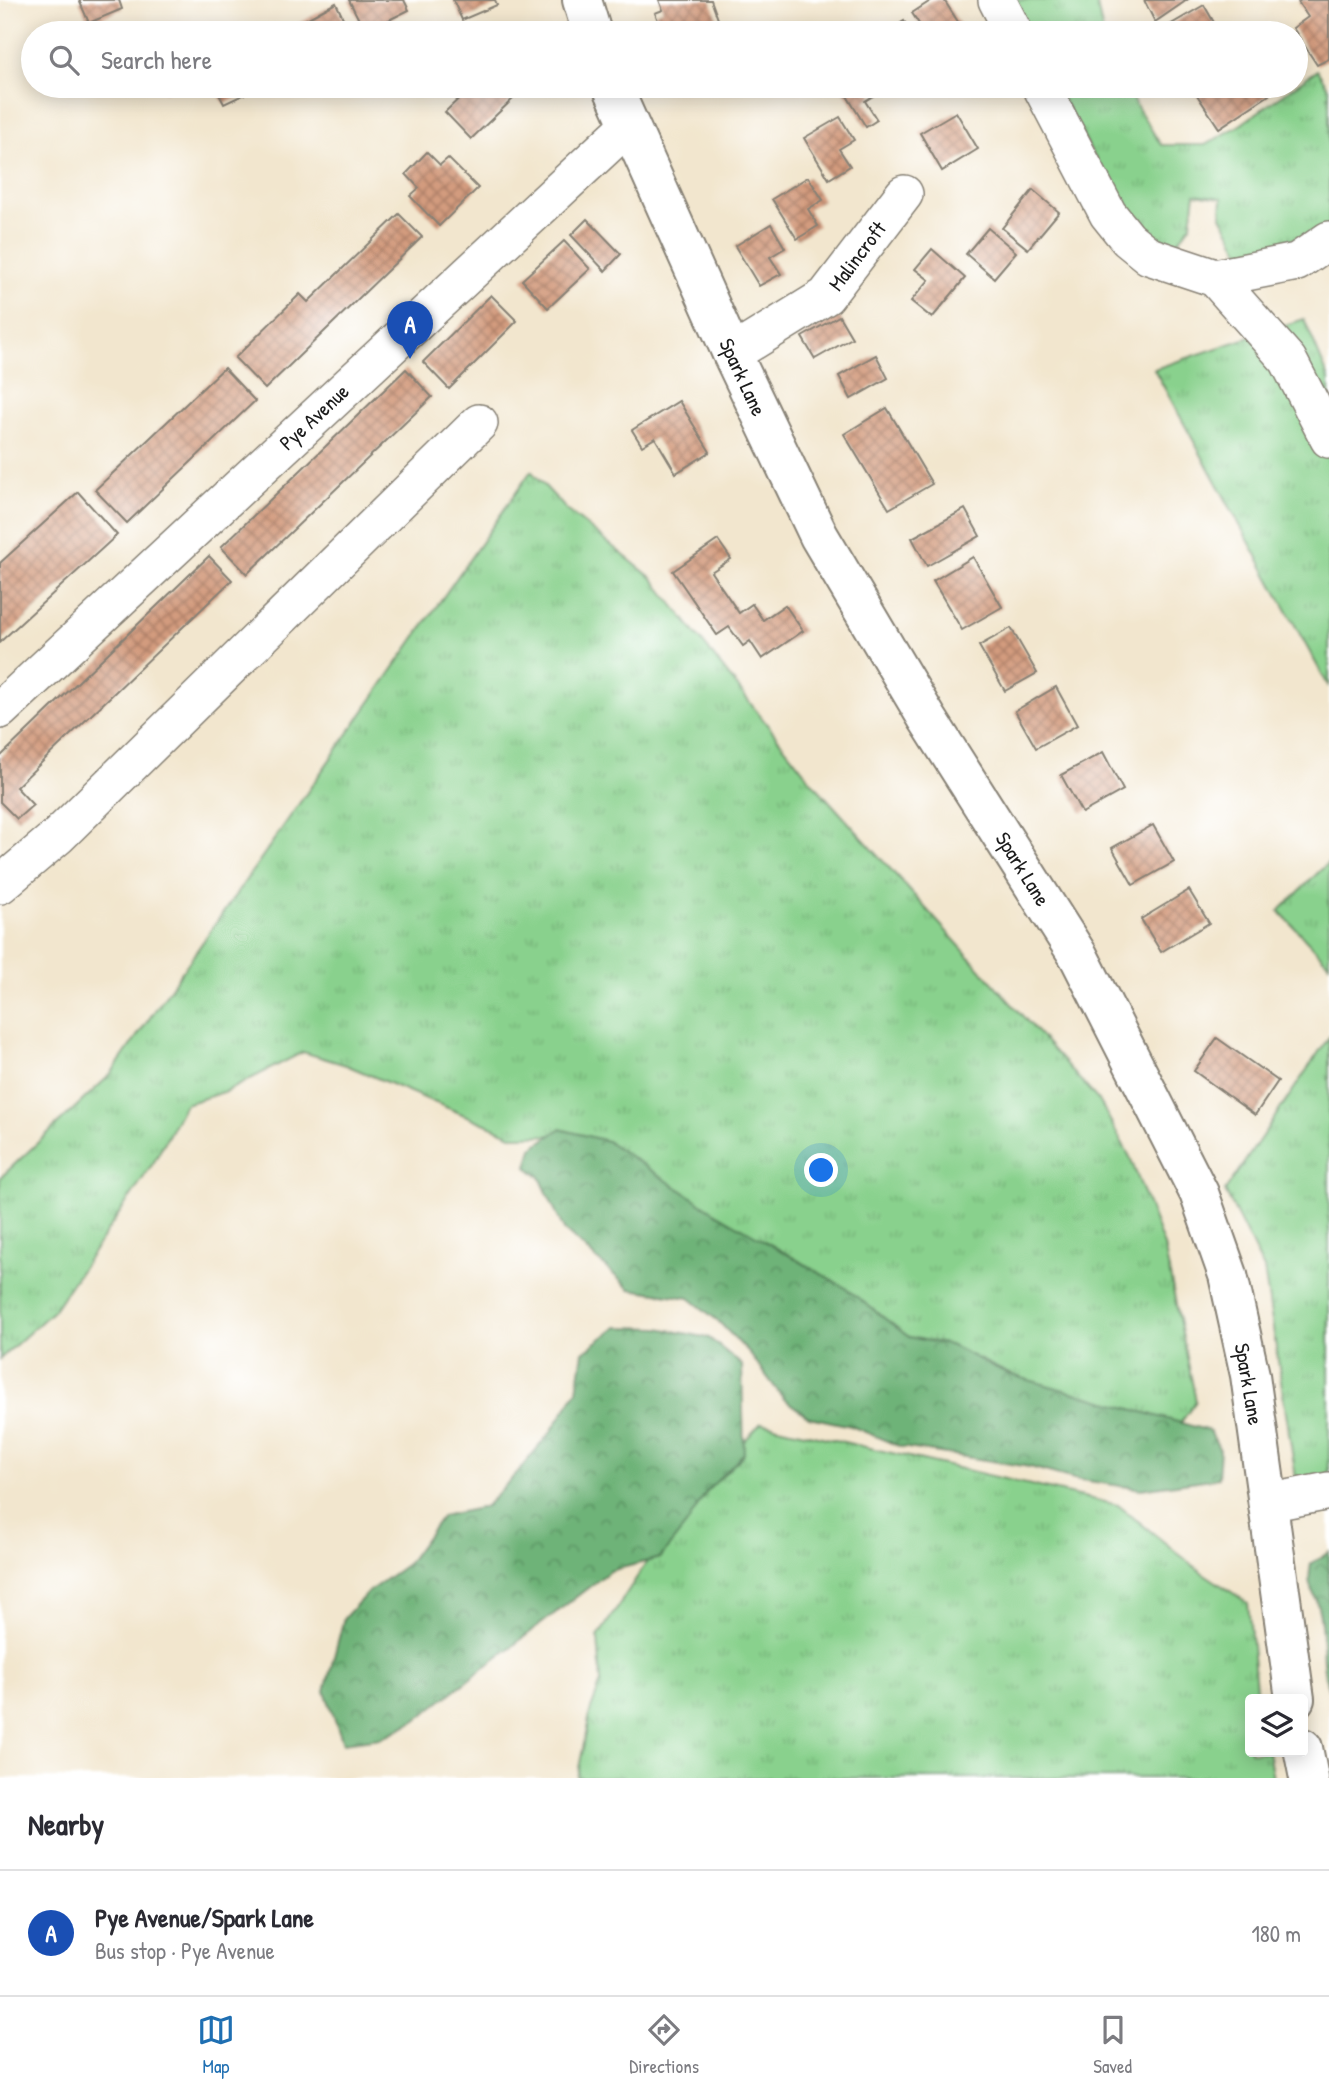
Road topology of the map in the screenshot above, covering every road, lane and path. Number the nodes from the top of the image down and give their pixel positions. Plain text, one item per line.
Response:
1 (582, 0) edge
2 (997, 0) edge
3 (588, 21) edge
4 (1008, 21) edge
5 (617, 98) edge
6 (1047, 98) edge
7 (629, 125) junction
8 (904, 194) dead end
9 (1329, 240) edge
10 (1215, 278) junction
11 (732, 354) junction
12 (479, 423) dead end
13 (1329, 439) edge
14 (0, 710) edge
15 (0, 885) edge
16 (1329, 1491) edge
17 (1266, 1503) junction
18 (1294, 1694) edge
19 (1305, 1757) edge
20 (1309, 1778) edge

1 - 3 main road
2 - 4 street
5 - 7 main road, Spark Lane
6 - 10 street
7 - 11 main road, Spark Lane
7 - 14 street, Pye Avenue
8 - 11 street, Malincroft
9 - 10 street
10 - 13 street
11 - 17 main road, Spark Lane
12 - 15 street
16 - 17 street
17 - 18 main road, Spark Lane
19 - 20 main road

